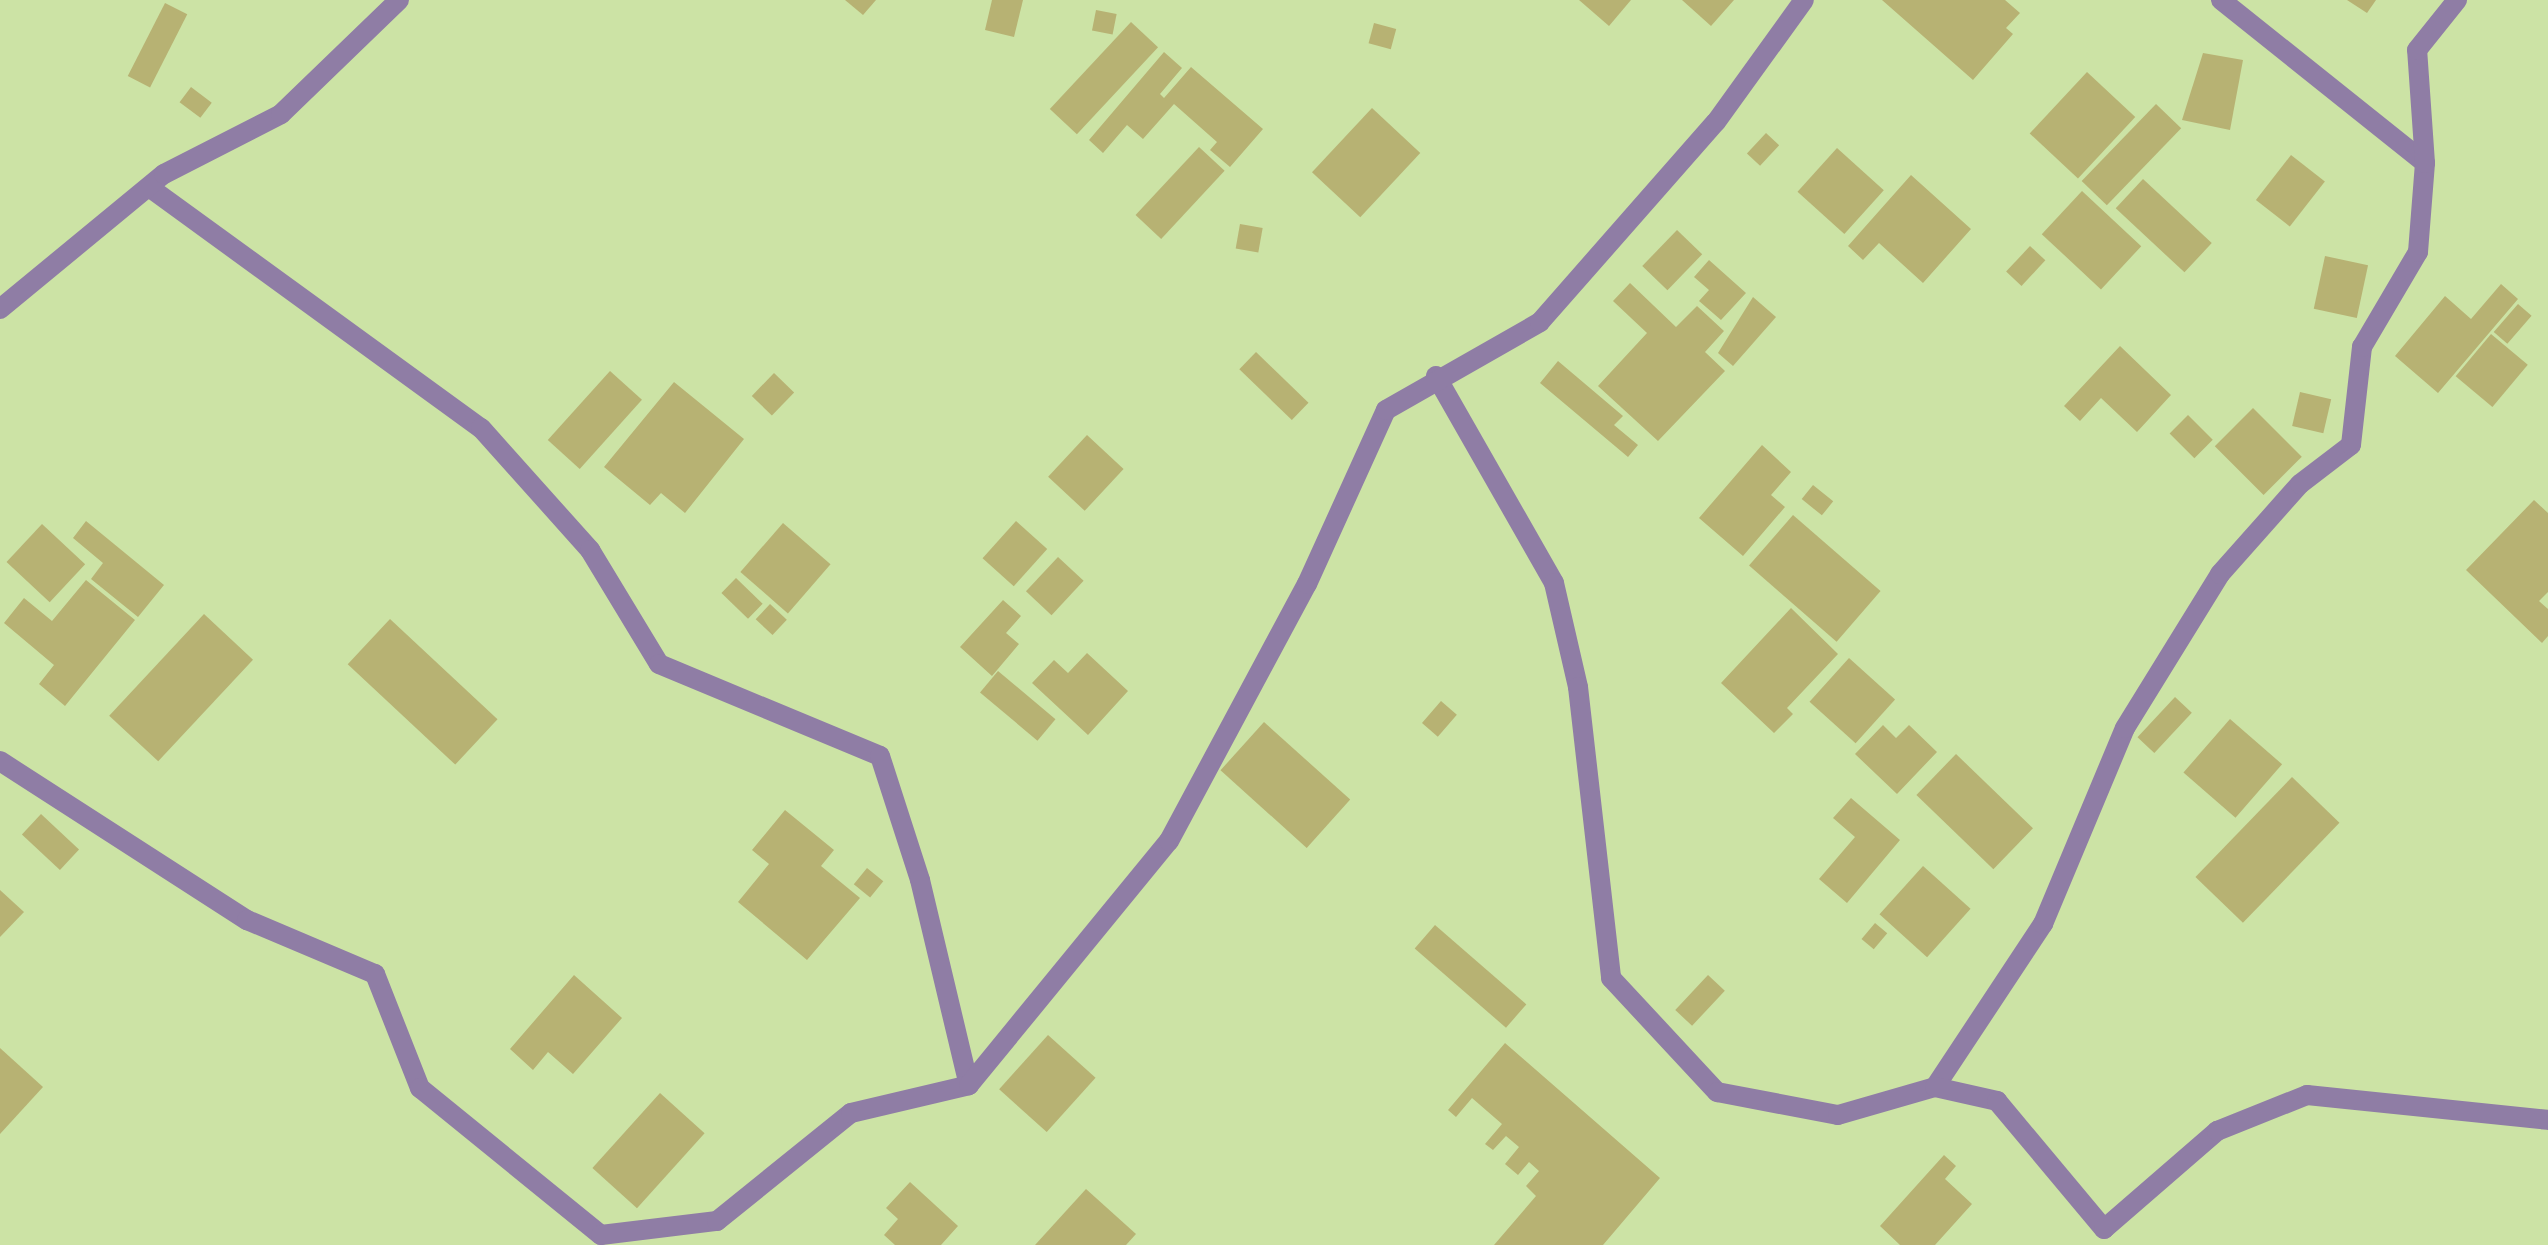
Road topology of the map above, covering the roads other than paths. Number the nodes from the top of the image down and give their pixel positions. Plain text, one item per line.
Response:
1 (399, 0) edge
2 (1804, 0) edge
3 (2221, 0) edge
4 (2457, 0) edge
5 (2425, 163) junction
6 (153, 190) junction
7 (0, 309) edge
8 (1436, 376) junction
9 (0, 761) edge
10 (969, 1085) junction
11 (1935, 1087) junction
12 (2548, 1120) edge

1 - 6 street
2 - 8 street
3 - 5 street
4 - 5 street
5 - 11 street
6 - 7 street
6 - 10 street
8 - 10 street
8 - 11 street
9 - 10 street
11 - 12 street

